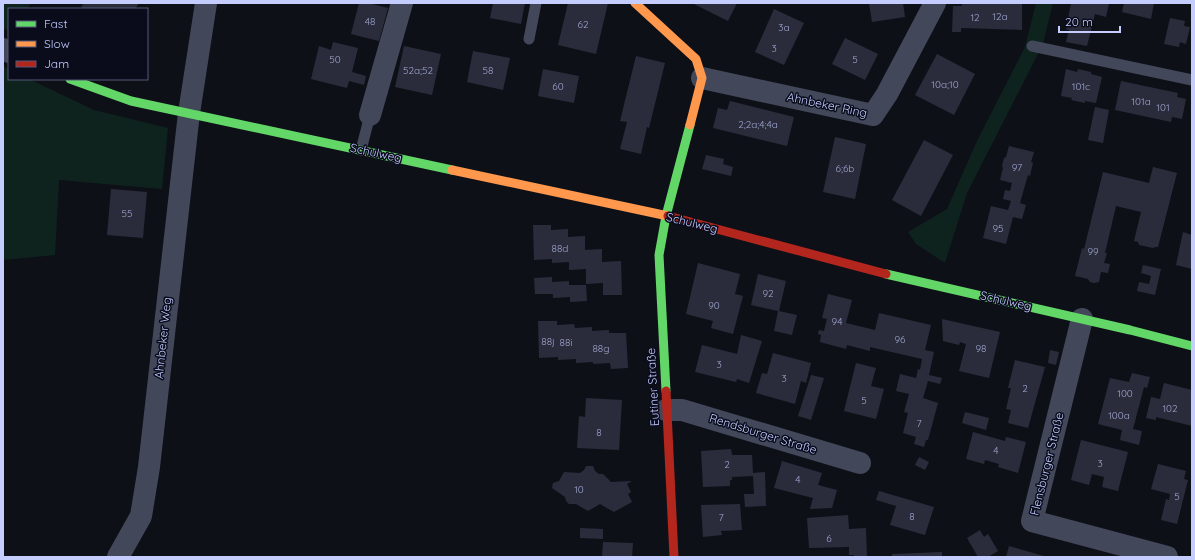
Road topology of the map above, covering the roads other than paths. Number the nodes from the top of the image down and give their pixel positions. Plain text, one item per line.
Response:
1 (206, 3) edge
2 (402, 3) edge
3 (536, 3) edge
4 (635, 3) edge
5 (936, 3) edge
6 (530, 38) dead end
7 (1032, 46) dead end
8 (702, 78) junction
9 (73, 80) edge
10 (1192, 80) edge
11 (189, 113) junction
12 (370, 115) joint
13 (361, 150) junction
14 (666, 216) junction
15 (1082, 319) junction
16 (1192, 346) edge
17 (666, 410) junction
18 (860, 463) dead end
19 (118, 557) edge
20 (674, 557) edge
21 (1167, 557) edge

1 - 11 street
2 - 12 street
3 - 6 lane
4 - 8 street
5 - 8 street, Ahnbeker Ring
7 - 10 lane
8 - 14 street
9 - 11 street, Schulweg
11 - 13 street, Schulweg
11 - 19 street, Ahnbeker Weg
12 - 13 lane
13 - 14 street, Schulweg
14 - 15 street, Schulweg
14 - 17 street, Eutiner Straße
15 - 16 street, Schulweg
15 - 21 street, Flensburger Straße
17 - 18 street, Rendsburger Straße
17 - 20 street, Eutiner Straße

